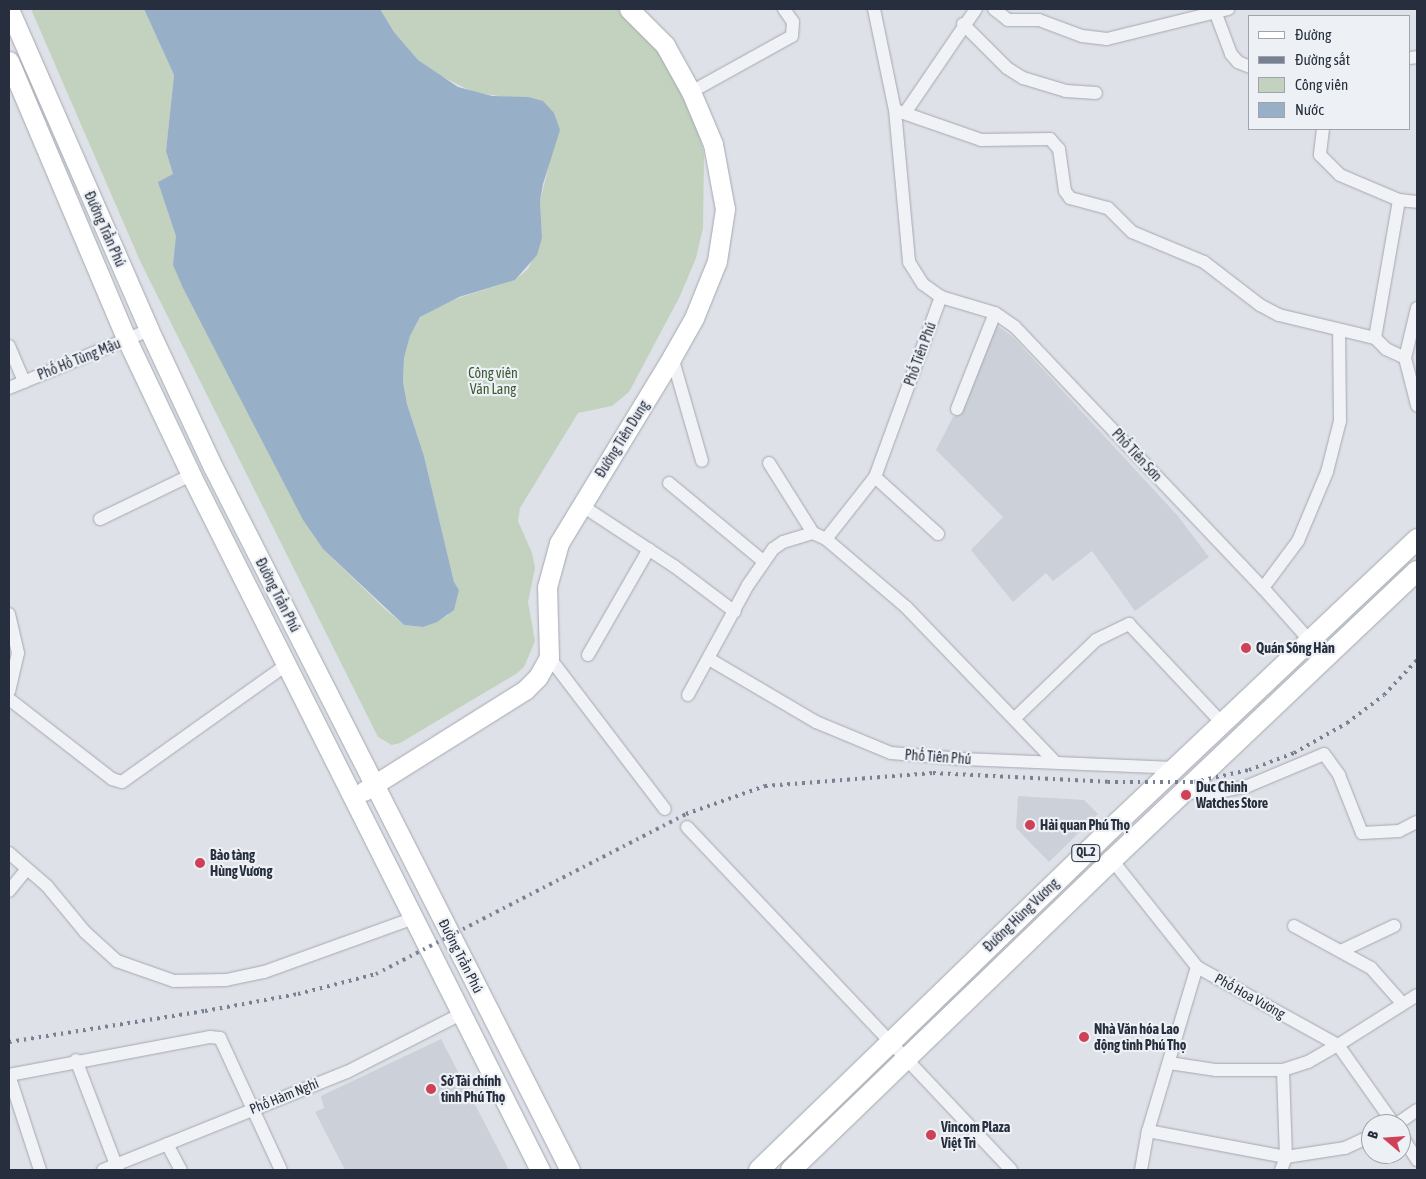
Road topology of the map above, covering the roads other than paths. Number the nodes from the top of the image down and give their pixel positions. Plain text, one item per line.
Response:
1 (9, 9) edge
2 (629, 9) edge
3 (784, 9) edge
4 (874, 9) edge
5 (976, 9) edge
6 (994, 9) edge
7 (1222, 11) edge
8 (1042, 14) edge
9 (963, 24) junction
10 (9, 61) edge
11 (1248, 66) edge
12 (691, 92) junction
13 (1096, 93) dead end
14 (900, 112) junction
15 (1323, 130) edge
16 (1398, 200) junction
17 (1417, 202) edge
18 (941, 297) junction
19 (1417, 308) edge
20 (995, 313) junction
21 (149, 330) junction
22 (1339, 330) junction
23 (1375, 338) junction
24 (127, 340) junction
25 (9, 346) edge
26 (672, 357) junction
27 (1405, 358) junction
28 (24, 382) junction
29 (9, 388) edge
30 (1417, 406) edge
31 (957, 409) dead end
32 (702, 461) dead end
33 (769, 463) dead end
34 (191, 475) junction
35 (876, 477) junction
36 (669, 483) dead end
37 (581, 505) junction
38 (100, 519) dead end
39 (813, 532) junction
40 (938, 534) dead end
41 (826, 539) junction
42 (1417, 539) edge
43 (650, 549) junction
44 (763, 561) junction
45 (1417, 571) edge
46 (1263, 588) junction
47 (735, 612) junction
48 (9, 614) edge
49 (1308, 643) junction
50 (588, 655) dead end
51 (549, 657) junction
52 (709, 659) junction
53 (1326, 659) junction
54 (286, 665) junction
55 (9, 691) edge
56 (688, 695) dead end
57 (9, 699) edge
58 (1015, 718) junction
59 (1222, 723) junction
60 (1055, 762) junction
61 (1175, 768) junction
62 (374, 784) junction
63 (1182, 793) junction
64 (352, 798) junction
65 (665, 809) dead end
66 (1417, 822) edge
67 (687, 827) dead end
68 (9, 853) edge
69 (1112, 860) junction
70 (28, 869) junction
71 (9, 891) edge
72 (414, 918) junction
73 (1294, 926) dead end
74 (1394, 926) dead end
75 (1342, 951) junction
76 (1197, 966) junction
77 (1417, 995) edge
78 (1402, 1003) junction
79 (461, 1014) junction
80 (888, 1043) junction
81 (1338, 1045) junction
82 (76, 1060) junction
83 (904, 1060) junction
84 (1169, 1064) junction
85 (1283, 1070) junction
86 (9, 1075) edge
87 (251, 1109) junction
88 (1389, 1114) edge
89 (1148, 1131) junction
90 (1361, 1141) edge
91 (167, 1144) junction
92 (1286, 1157) junction
93 (117, 1168) edge
94 (795, 1169) edge
95 (40, 1170) edge
96 (103, 1170) edge
97 (181, 1170) edge
98 (281, 1170) edge
99 (540, 1170) edge
100 (570, 1170) edge
101 (758, 1170) edge
102 (1011, 1170) edge
103 (1141, 1170) edge
104 (1281, 1170) edge

1 - 21 main road, Đường Trần Phú
2 - 12 main road, Đường Tiên Dung
3 - 12 street
4 - 14 street
5 - 9 street
6 - 8 street
7 - 8 street
7 - 11 street
9 - 13 street
9 - 14 street
10 - 24 main road, Đường Trần Phú
12 - 26 main road, Đường Tiên Dung
14 - 18 street, Phố Tiên Sơn
14 - 22 street
15 - 16 street
16 - 17 street
16 - 23 street
18 - 20 street, Phố Tiên Sơn
18 - 35 street, Phố Tiên Phú
19 - 27 street
20 - 31 street
20 - 46 street, Phố Tiên Sơn
21 - 24 street, Phố Hồ Tùng Mậu
21 - 62 main road, Đường Trần Phú
22 - 23 street
22 - 46 street
23 - 27 street
24 - 28 street, Phố Hồ Tùng Mậu
24 - 34 main road, Đường Trần Phú
25 - 28 street
26 - 32 street
26 - 37 main road, Đường Tiên Dung
27 - 30 street
28 - 29 street, Phố Hồ Tùng Mậu
33 - 39 street
34 - 38 street
34 - 54 main road, Đường Trần Phú
35 - 40 street
35 - 41 street, Phố Tiên Phú
36 - 44 street
37 - 43 street
37 - 51 main road, Đường Tiên Dung
39 - 41 street
39 - 44 street
41 - 58 street
42 - 49 main road, Đường Hùng Vương / QL.2
43 - 47 street
43 - 50 street
44 - 47 street
45 - 53 main road, Đường Hùng Vương / QL.2
46 - 49 street, Phố Tiên Sơn
47 - 52 street
48 - 55 street
49 - 53 street, Phố Tiên Sơn
49 - 59 main road, Đường Hùng Vương / QL.2
51 - 62 main road
51 - 65 street
52 - 56 street
52 - 60 street, Phố Tiên Phú
53 - 63 main road, Đường Hùng Vương / QL.2
54 - 57 street
54 - 64 main road, Đường Trần Phú
58 - 59 street
58 - 60 street
59 - 61 main road, Đường Hùng Vương / QL.2
60 - 61 street, Phố Tiên Phú
61 - 80 main road, Đường Hùng Vương / QL.2
62 - 64 main road
62 - 100 main road, Đường Trần Phú
63 - 66 street
63 - 69 main road, Đường Hùng Vương / QL.2
64 - 72 main road, Đường Trần Phú
67 - 80 street
68 - 70 street
69 - 76 street, Phố Hoa Vương
69 - 83 main road, Đường Hùng Vương / QL.2
70 - 71 street
70 - 72 street
72 - 79 main road, Đường Trần Phú
73 - 75 street
74 - 75 street
75 - 78 street
76 - 81 street, Phố Hoa Vương
76 - 84 street
77 - 78 street
78 - 81 street
79 - 87 street, Phố Hàm Nghi
79 - 99 main road, Đường Trần Phú
80 - 83 street
80 - 101 main road, Đường Hùng Vương / QL.2
81 - 85 street
81 - 88 street, Phố Hoa Vương
82 - 86 street
82 - 87 street
82 - 93 street
83 - 94 main road, Đường Hùng Vương / QL.2
83 - 102 street
84 - 85 street
84 - 89 street
85 - 92 street
86 - 95 street
87 - 91 street, Phố Hàm Nghi
87 - 98 street
89 - 92 street
89 - 103 street
90 - 92 street
91 - 93 street, Phố Hàm Nghi
91 - 97 street
92 - 104 street
93 - 96 street, Phố Hàm Nghi

